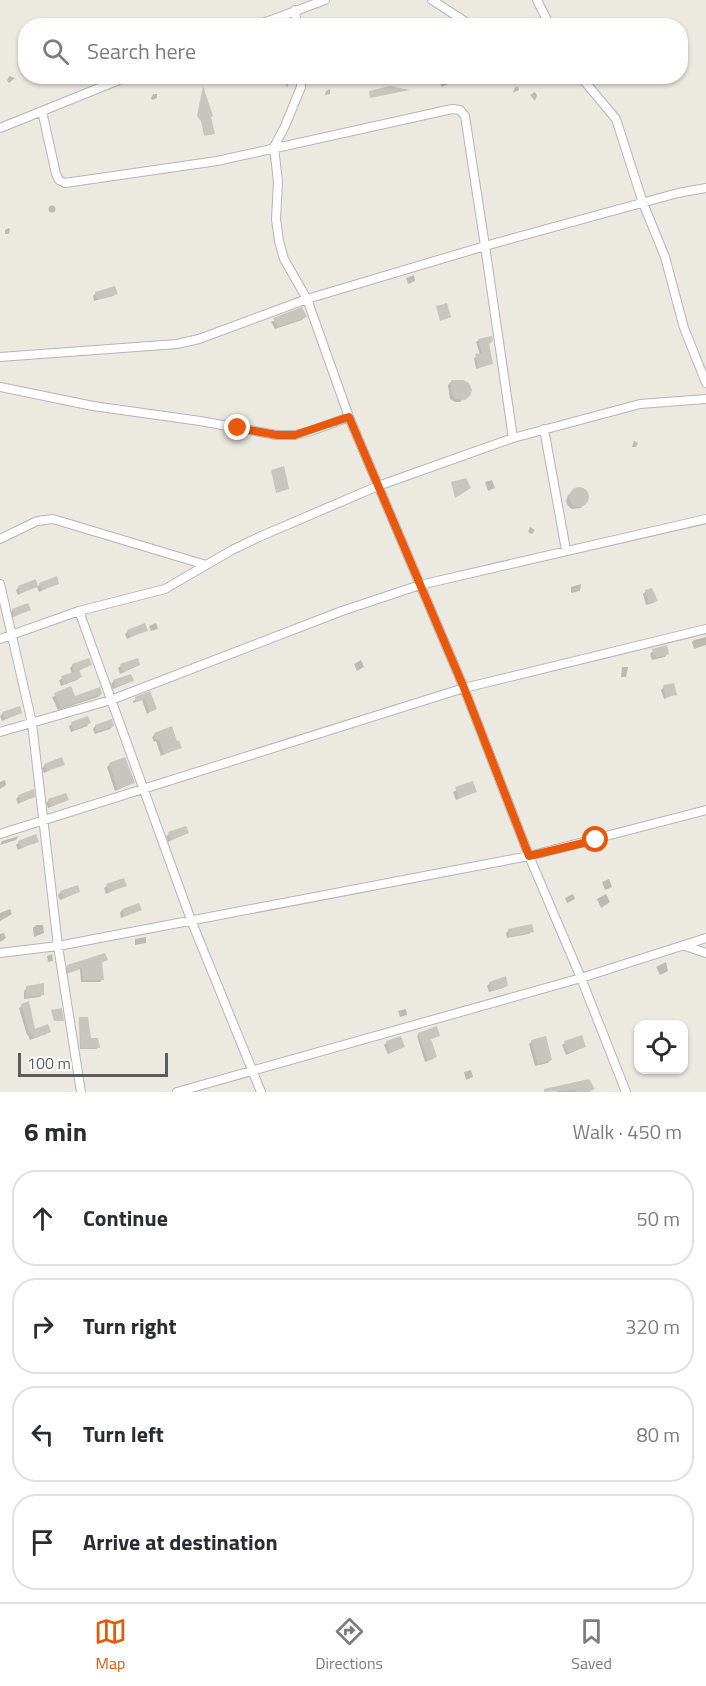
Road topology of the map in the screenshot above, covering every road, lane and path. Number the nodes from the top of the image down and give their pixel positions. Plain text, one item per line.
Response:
1 (325, 0) edge
2 (432, 0) edge
3 (537, 0) edge
4 (295, 10) junction
5 (275, 18) edge
6 (296, 18) edge
7 (460, 18) edge
8 (546, 18) edge
9 (109, 84) edge
10 (301, 84) edge
11 (587, 84) edge
12 (42, 111) junction
13 (0, 128) edge
14 (274, 147) junction
15 (706, 188) edge
16 (643, 203) junction
17 (485, 246) junction
18 (307, 299) junction
19 (0, 357) edge
20 (706, 384) edge
21 (0, 387) edge
22 (706, 399) edge
23 (349, 417) junction
24 (544, 429) junction
25 (513, 438) junction
26 (378, 486) junction
27 (706, 519) edge
28 (0, 539) edge
29 (567, 550) junction
30 (206, 565) junction
31 (0, 584) edge
32 (420, 585) junction
33 (79, 611) junction
34 (706, 629) edge
35 (12, 635) junction
36 (0, 639) edge
37 (464, 688) junction
38 (111, 700) junction
39 (32, 723) junction
40 (0, 732) edge
41 (144, 790) junction
42 (706, 810) edge
43 (43, 821) junction
44 (0, 834) edge
45 (529, 856) junction
46 (191, 920) junction
47 (706, 938) edge
48 (58, 946) junction
49 (683, 946) junction
50 (0, 953) edge
51 (706, 953) edge
52 (581, 978) junction
53 (254, 1070) junction
54 (81, 1092) edge
55 (177, 1092) edge
56 (261, 1092) edge
57 (626, 1092) edge

1 - 4 street
2 - 7 street
3 - 8 street
4 - 5 street
4 - 6 street
9 - 12 street
10 - 14 street
11 - 16 street
12 - 13 street
12 - 14 street
14 - 17 street
14 - 18 street
15 - 16 street
16 - 17 street
16 - 20 street
17 - 18 street
17 - 25 street
18 - 19 street
18 - 23 street
21 - 23 street
22 - 24 street
23 - 26 street
24 - 25 street
24 - 29 street
25 - 26 street
26 - 30 street
26 - 32 street
27 - 29 street
28 - 30 street
29 - 32 street
30 - 33 street
31 - 35 street
32 - 37 street
32 - 38 street
33 - 35 street
33 - 38 street
34 - 37 street
35 - 36 street
35 - 39 street
37 - 41 street
37 - 45 street
38 - 39 street
38 - 41 street
39 - 40 street
39 - 43 street
41 - 43 street
41 - 46 street
42 - 45 street
43 - 44 street
43 - 48 street
45 - 46 street
45 - 52 street
46 - 48 street
46 - 53 street
47 - 49 street
48 - 50 street
48 - 54 street
49 - 51 street
49 - 52 street
52 - 53 street
52 - 57 street
53 - 55 street
53 - 56 street

